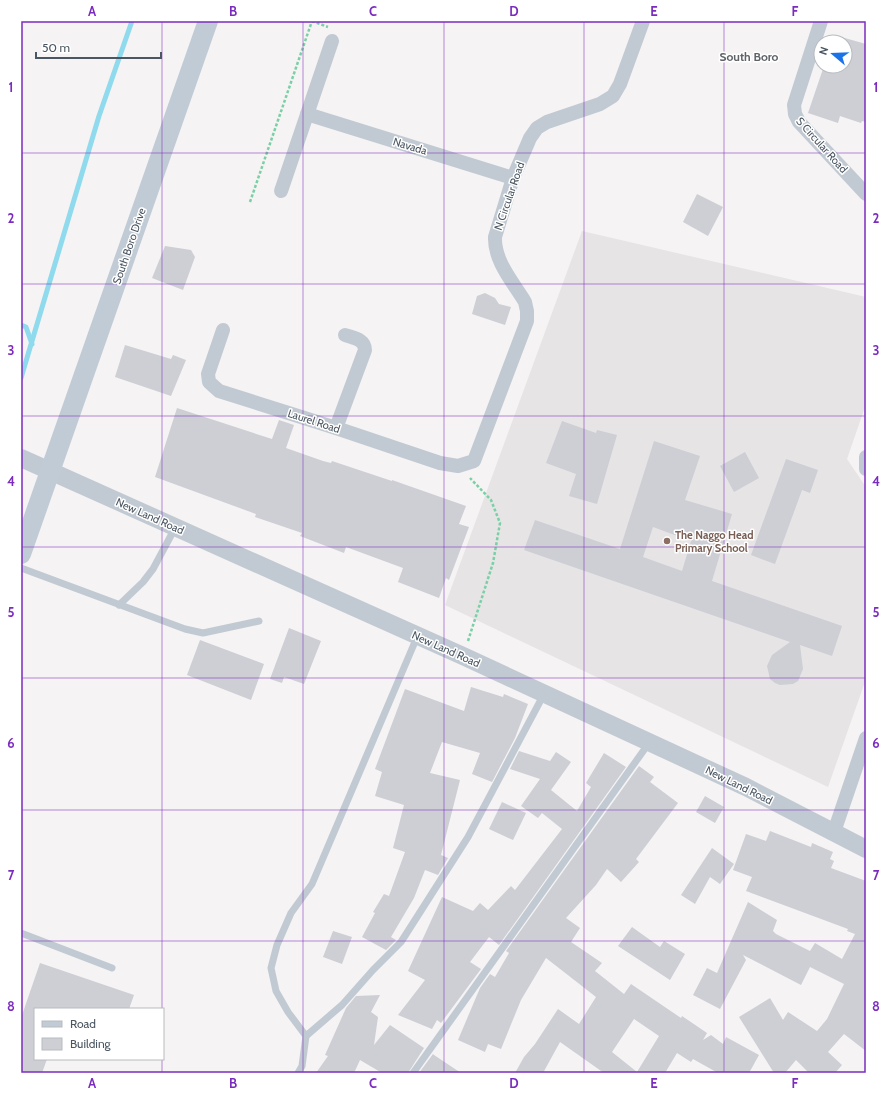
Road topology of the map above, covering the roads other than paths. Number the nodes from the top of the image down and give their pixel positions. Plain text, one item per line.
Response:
1 (208, 21) edge
2 (642, 21) edge
3 (821, 21) edge
4 (332, 41) dead end
5 (307, 114) junction
6 (513, 178) junction
7 (281, 191) dead end
8 (866, 194) edge
9 (223, 330) dead end
10 (345, 334) dead end
11 (336, 428) junction
12 (866, 457) edge
13 (21, 458) edge
14 (474, 461) joint
15 (866, 469) edge
16 (51, 471) junction
17 (176, 527) junction
18 (21, 554) edge
19 (21, 568) edge
20 (119, 605) junction
21 (259, 621) dead end
22 (417, 637) junction
23 (544, 694) junction
24 (866, 738) edge
25 (649, 743) junction
26 (834, 832) junction
27 (866, 849) edge
28 (21, 933) edge
29 (112, 968) dead end
30 (306, 1036) junction
31 (298, 1073) edge
32 (413, 1073) edge

1 - 16 main road, South Boro Drive
2 - 6 street, N Circular Road
3 - 8 street, S Circular Road
4 - 5 street
5 - 6 street, Navada
5 - 7 street
6 - 14 street, N Circular Road
9 - 11 street, Laurel Road
10 - 11 street
11 - 14 street, Laurel Road
12 - 15 street
13 - 16 street, New Land Road
16 - 17 street, New Land Road
16 - 18 main road, South Boro Drive
17 - 20 lane
17 - 22 street, New Land Road
19 - 20 lane
20 - 21 lane
22 - 23 street, New Land Road
22 - 30 lane
23 - 25 street, New Land Road
23 - 30 lane
24 - 26 street
25 - 26 street, New Land Road
25 - 32 lane
26 - 27 street, New Land Road
28 - 29 lane
30 - 31 lane

